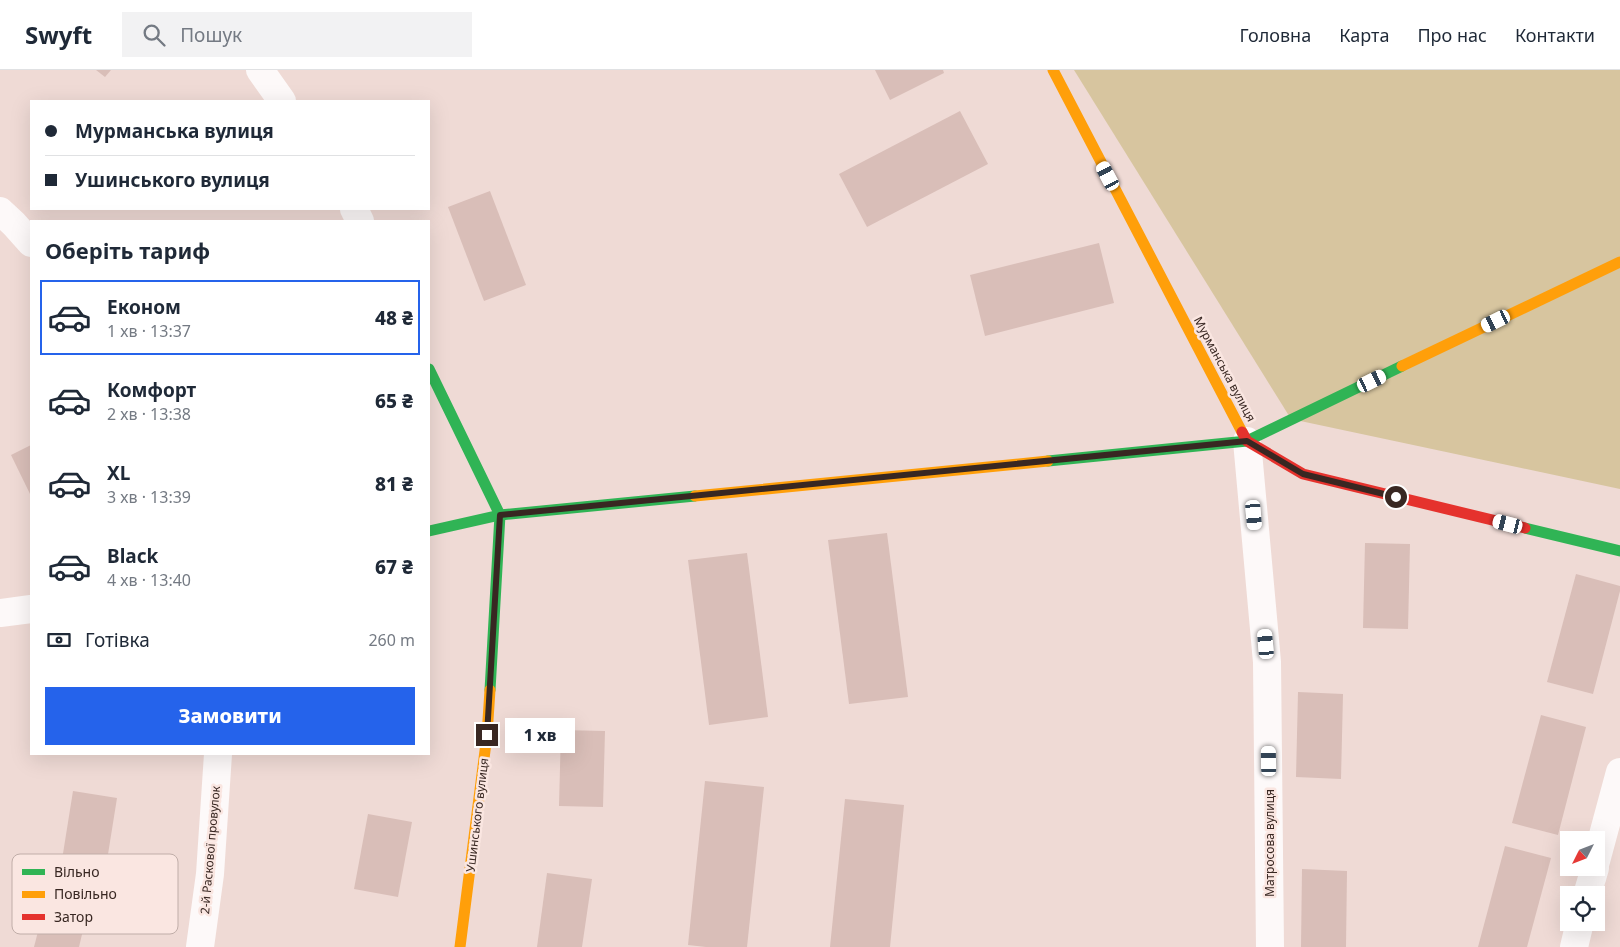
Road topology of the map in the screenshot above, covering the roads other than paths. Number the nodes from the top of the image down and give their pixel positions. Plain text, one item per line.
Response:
1 (260, 70) edge
2 (1052, 70) edge
3 (281, 100) edge
4 (0, 211) edge
5 (30, 242) edge
6 (1620, 262) edge
7 (430, 371) edge
8 (1247, 441) junction
9 (500, 515) junction
10 (430, 531) edge
11 (1620, 551) edge
12 (30, 609) edge
13 (0, 613) edge
14 (218, 755) edge
15 (1620, 772) edge
16 (1604, 831) edge
17 (1578, 931) edge
18 (200, 947) edge
19 (460, 947) edge
20 (1270, 947) edge
21 (1574, 947) edge

1 - 3 street
2 - 8 street, Мурманська вулиця
4 - 5 street
6 - 8 street
7 - 9 street, Ушинського вулиця
8 - 9 street
8 - 11 street, Мурманська вулиця
8 - 20 street, Матросова вулиця
9 - 10 street
9 - 19 street, Ушинського вулиця
12 - 13 street
14 - 18 street, 2-й Раскової провулок
15 - 16 street
17 - 21 street

